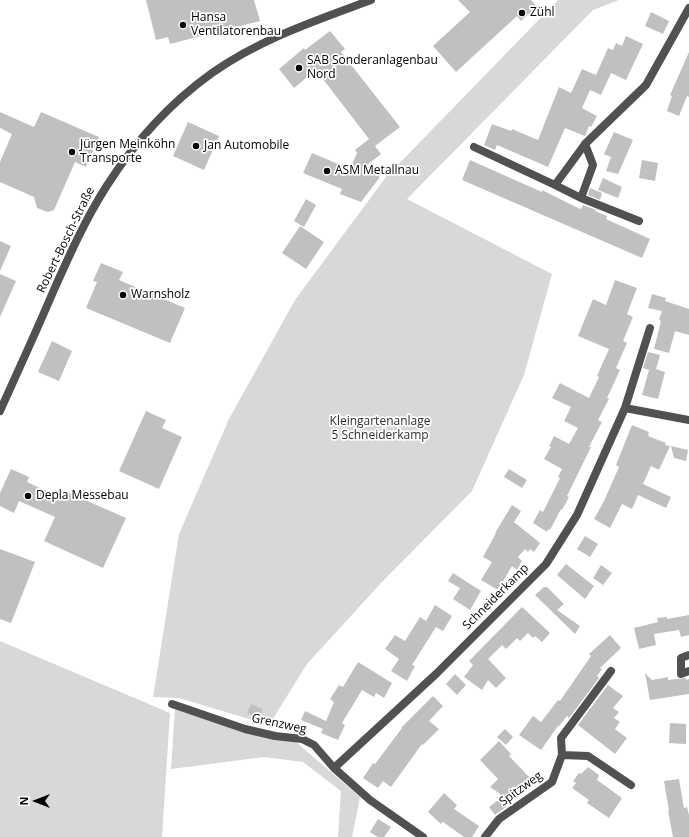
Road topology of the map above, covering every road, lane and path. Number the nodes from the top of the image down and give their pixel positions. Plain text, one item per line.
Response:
1 (371, 0) edge
2 (689, 8) edge
3 (585, 144) junction
4 (474, 147) dead end
5 (554, 185) junction
6 (581, 198) junction
7 (639, 221) dead end
8 (650, 328) dead end
9 (625, 408) junction
10 (0, 410) edge
11 (689, 420) edge
12 (689, 655) edge
13 (611, 671) dead end
14 (689, 671) edge
15 (172, 704) dead end
16 (562, 755) junction
17 (334, 768) junction
18 (631, 785) dead end
19 (423, 837) edge
20 (485, 837) edge

1 - 10 street, Robert-Bosch-Straße
2 - 3 street
3 - 5 street
3 - 6 street
4 - 5 street
5 - 6 street
6 - 7 street
8 - 9 street, Schneiderkamp
9 - 11 street
9 - 17 street, Schneiderkamp
12 - 14 street
13 - 16 street, Spitzweg
15 - 17 street, Grenzweg
16 - 18 street
16 - 20 street, Spitzweg
17 - 19 street, Grenzweg

